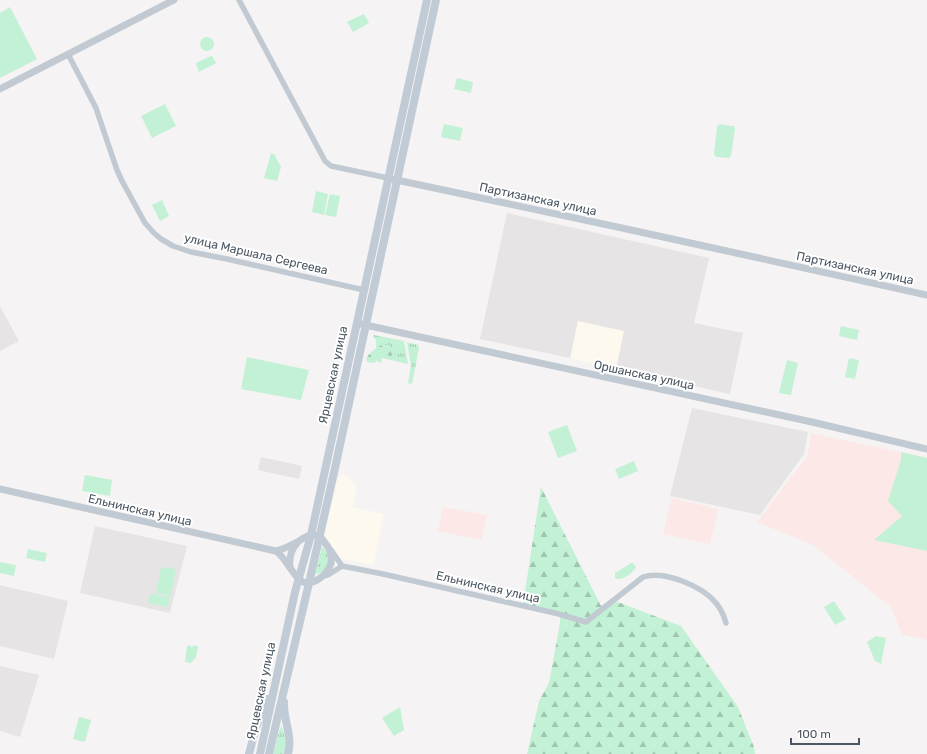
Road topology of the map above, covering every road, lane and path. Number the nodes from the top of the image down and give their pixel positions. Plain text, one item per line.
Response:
1 (174, 0) edge
2 (239, 0) edge
3 (427, 0) edge
4 (436, 0) edge
5 (68, 54) junction
6 (0, 89) edge
7 (393, 179) junction
8 (364, 290) junction
9 (927, 295) edge
10 (357, 323) junction
11 (366, 325) junction
12 (927, 449) edge
13 (0, 489) edge
14 (311, 535) junction
15 (320, 536) junction
16 (299, 541) junction
17 (329, 547) junction
18 (276, 552) junction
19 (342, 566) junction
20 (292, 570) junction
21 (322, 577) junction
22 (298, 578) junction
23 (309, 583) junction
24 (726, 623) dead end
25 (286, 633) junction
26 (297, 636) junction
27 (277, 674) junction
28 (285, 683) junction
29 (249, 754) edge
30 (260, 754) edge
31 (269, 754) edge
32 (288, 754) edge

1 - 5 street
2 - 7 street, Партизанская улица
3 - 7 main road, Ярцевская улица
4 - 7 main road, Ярцевская улица
5 - 6 street
5 - 8 street, улица Маршала Сергеева
7 - 8 main road, Ярцевская улица
7 - 9 street, Партизанская улица
7 - 11 main road, Ярцевская улица
8 - 10 main road, Ярцевская улица
10 - 11 street, Оршанская улица
10 - 14 main road, Ярцевская улица
11 - 12 street, Оршанская улица
11 - 15 main road, Ярцевская улица
13 - 18 street, Ельнинская улица
14 - 15 street
14 - 16 street
14 - 22 main road, Ярцевская улица
15 - 17 street
15 - 23 main road, Ярцевская улица
16 - 18 street
16 - 20 street
17 - 19 street
17 - 21 street
18 - 20 street
19 - 21 street
19 - 24 street, Ельнинская улица
20 - 22 street
21 - 23 street
22 - 23 street
22 - 25 main road, Ярцевская улица
23 - 26 main road, Ярцевская улица
25 - 26 main road
25 - 27 main road, Ярцевская улица
26 - 28 main road, Ярцевская улица
27 - 29 main road
27 - 30 main road, Ярцевская улица
28 - 31 main road, Ярцевская улица
28 - 32 main road

